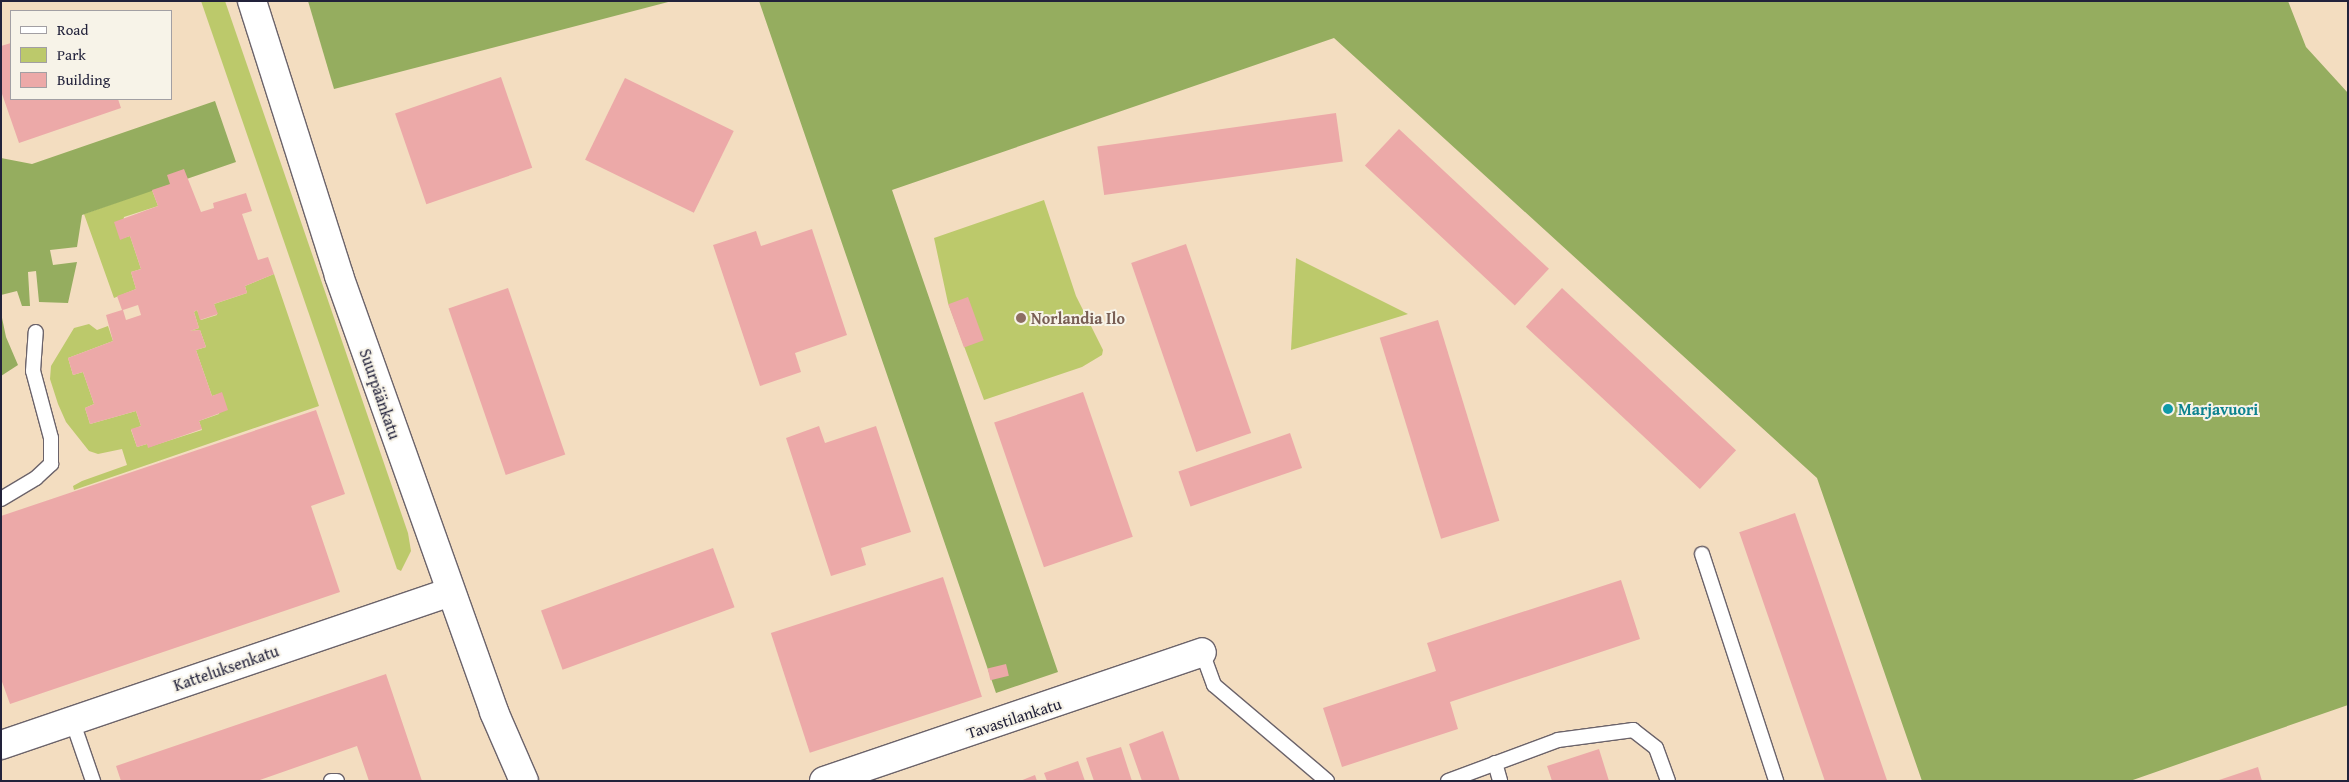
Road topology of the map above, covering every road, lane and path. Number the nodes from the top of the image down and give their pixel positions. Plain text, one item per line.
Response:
1 (252, 1) edge
2 (36, 332) dead end
3 (1, 499) edge
4 (1702, 554) dead end
5 (450, 592) junction
6 (1202, 652) joint
7 (72, 720) junction
8 (1, 745) edge
9 (1495, 763) junction
10 (93, 781) edge
11 (331, 781) edge
12 (337, 781) edge
13 (524, 781) edge
14 (824, 781) edge
15 (1327, 781) edge
16 (1448, 781) edge
17 (1500, 781) edge
18 (1668, 781) edge
19 (1776, 781) edge

1 - 5 street, Suurpäänkatu
2 - 3 lane
4 - 19 lane
5 - 7 street, Katteluksenkatu
5 - 13 street, Suurpäänkatu
6 - 14 street, Tavastilankatu
6 - 15 lane
7 - 8 street, Katteluksenkatu
7 - 10 lane
9 - 16 lane
9 - 17 lane
9 - 18 lane
11 - 12 lane

